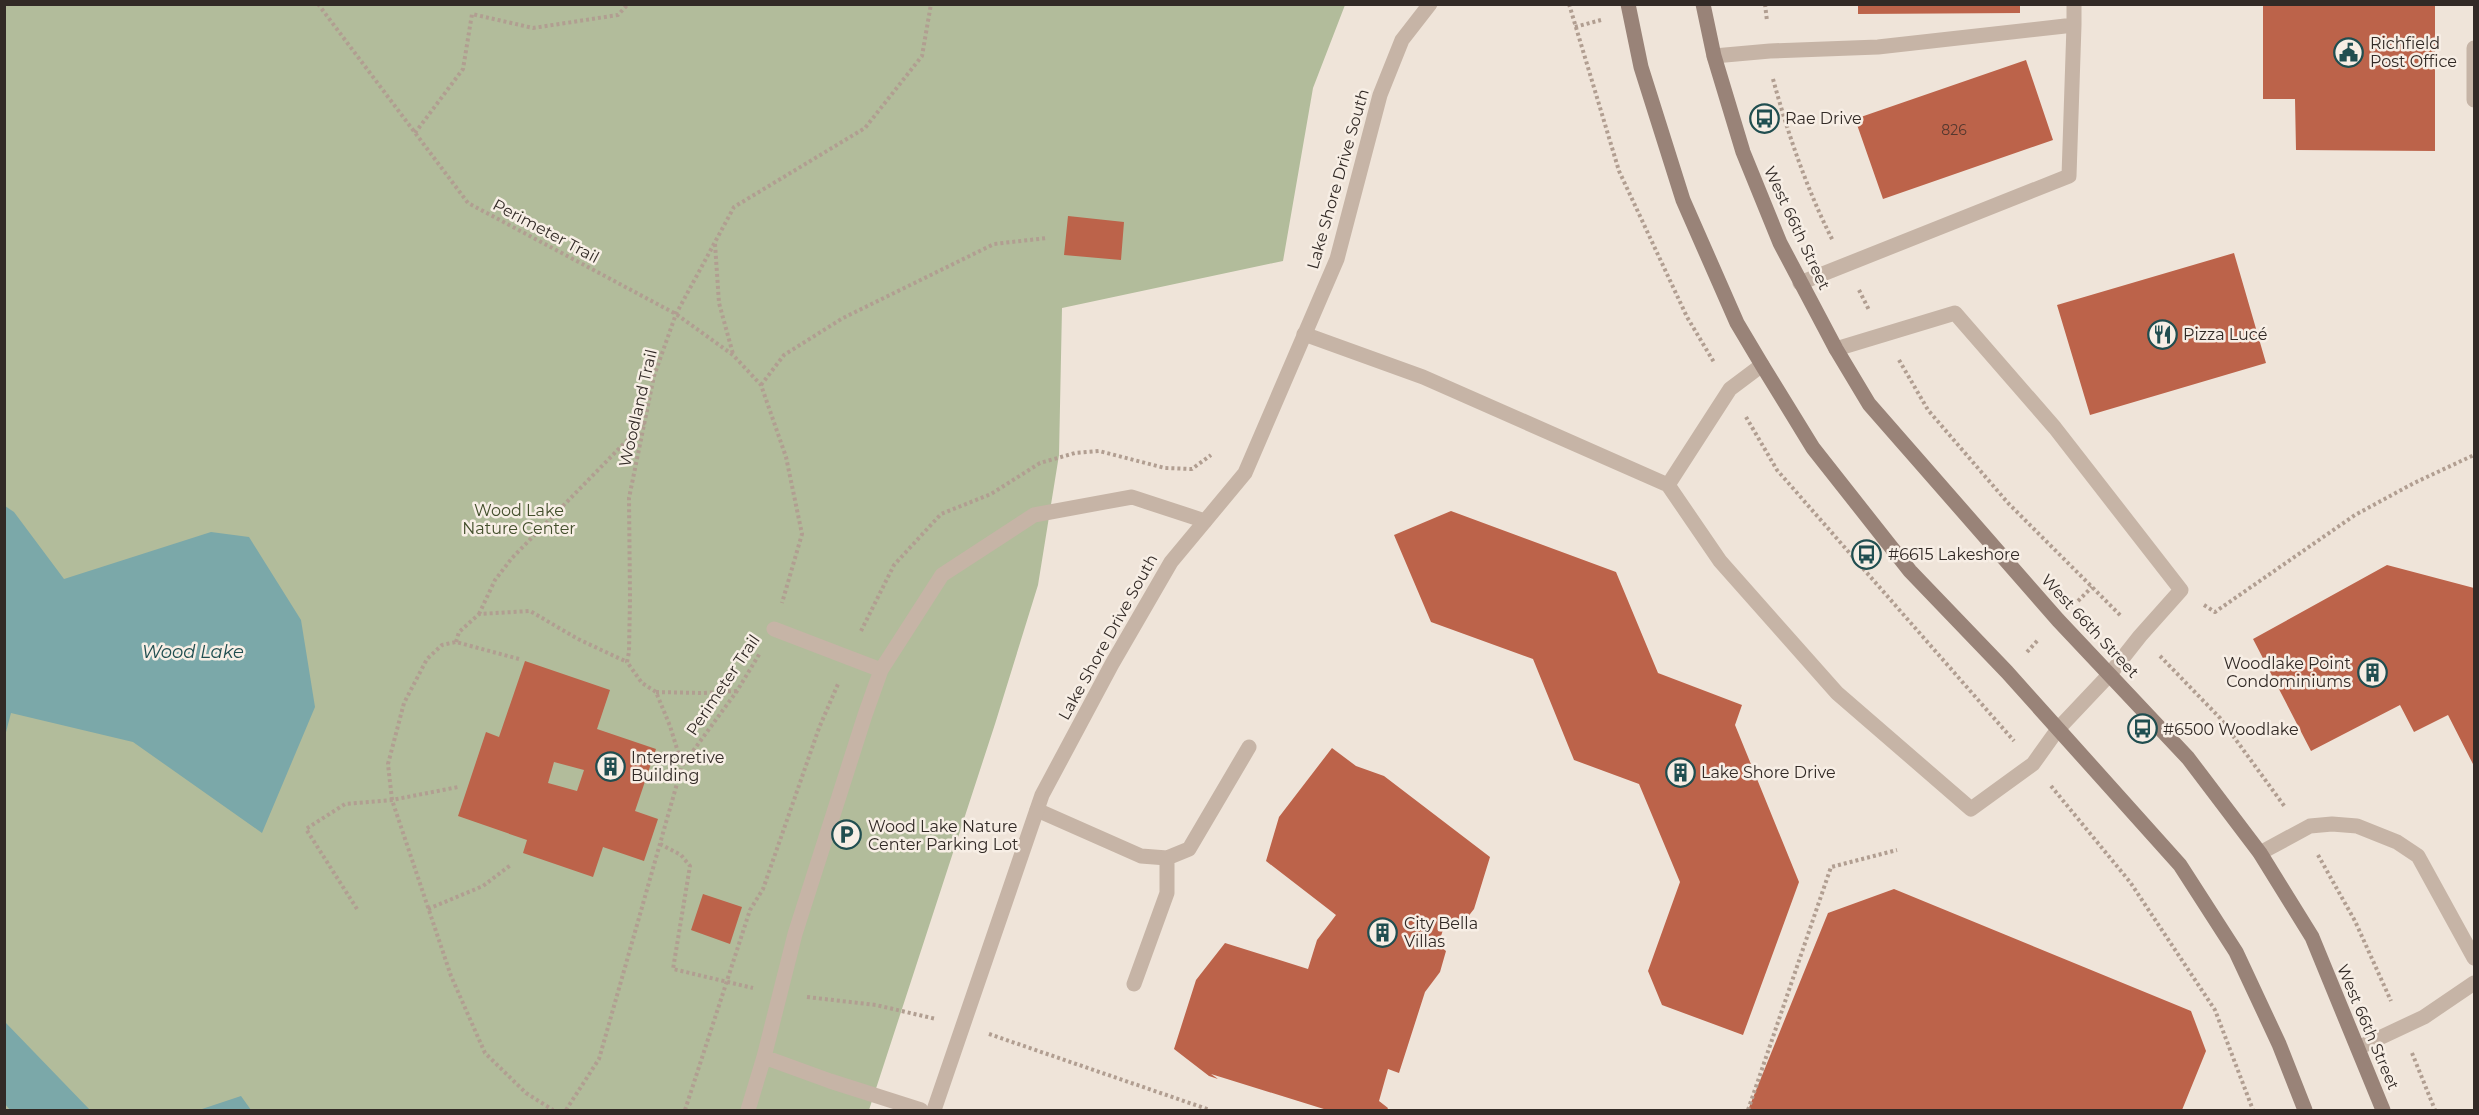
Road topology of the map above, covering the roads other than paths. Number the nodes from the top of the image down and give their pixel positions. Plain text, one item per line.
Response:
1 (1430, 4) edge
2 (1628, 4) edge
3 (1703, 4) edge
4 (2074, 4) edge
5 (2074, 25) junction
6 (2475, 48) edge
7 (1714, 56) junction
8 (2475, 100) edge
9 (1800, 283) junction
10 (1304, 334) junction
11 (1836, 349) junction
12 (1762, 365) junction
13 (1668, 485) junction
14 (1205, 521) junction
15 (774, 629) road end
16 (881, 670) junction
17 (2110, 674) junction
18 (2058, 729) junction
19 (1249, 747) dead end
20 (1037, 810) junction
21 (2260, 853) junction
22 (1167, 858) junction
23 (2475, 958) edge
24 (2475, 983) edge
25 (1134, 984) dead end
26 (2358, 1048) junction
27 (764, 1057) junction
28 (748, 1110) edge
29 (921, 1110) edge
30 (934, 1110) edge
31 (2305, 1110) edge
32 (2384, 1110) edge

1 - 10 street, Lake Shore Drive South
2 - 12 main road
3 - 7 main road, West 66th Street
4 - 5 street
5 - 7 street
5 - 9 street
6 - 8 street
7 - 9 main road, West 66th Street
9 - 11 main road, West 66th Street
10 - 13 street
10 - 14 street, Lake Shore Drive South
11 - 17 main road, West 66th Street
11 - 17 street
12 - 13 street
12 - 18 main road
13 - 18 street
14 - 16 street
14 - 20 street, Lake Shore Drive South
15 - 16 street
16 - 27 street
17 - 18 street
17 - 21 main road, West 66th Street
18 - 31 main road
19 - 22 street
20 - 22 street
20 - 30 street, Lake Shore Drive South
21 - 23 street
21 - 26 main road, West 66th Street
22 - 25 street
24 - 26 street
26 - 32 main road, West 66th Street
27 - 28 street
27 - 29 street

